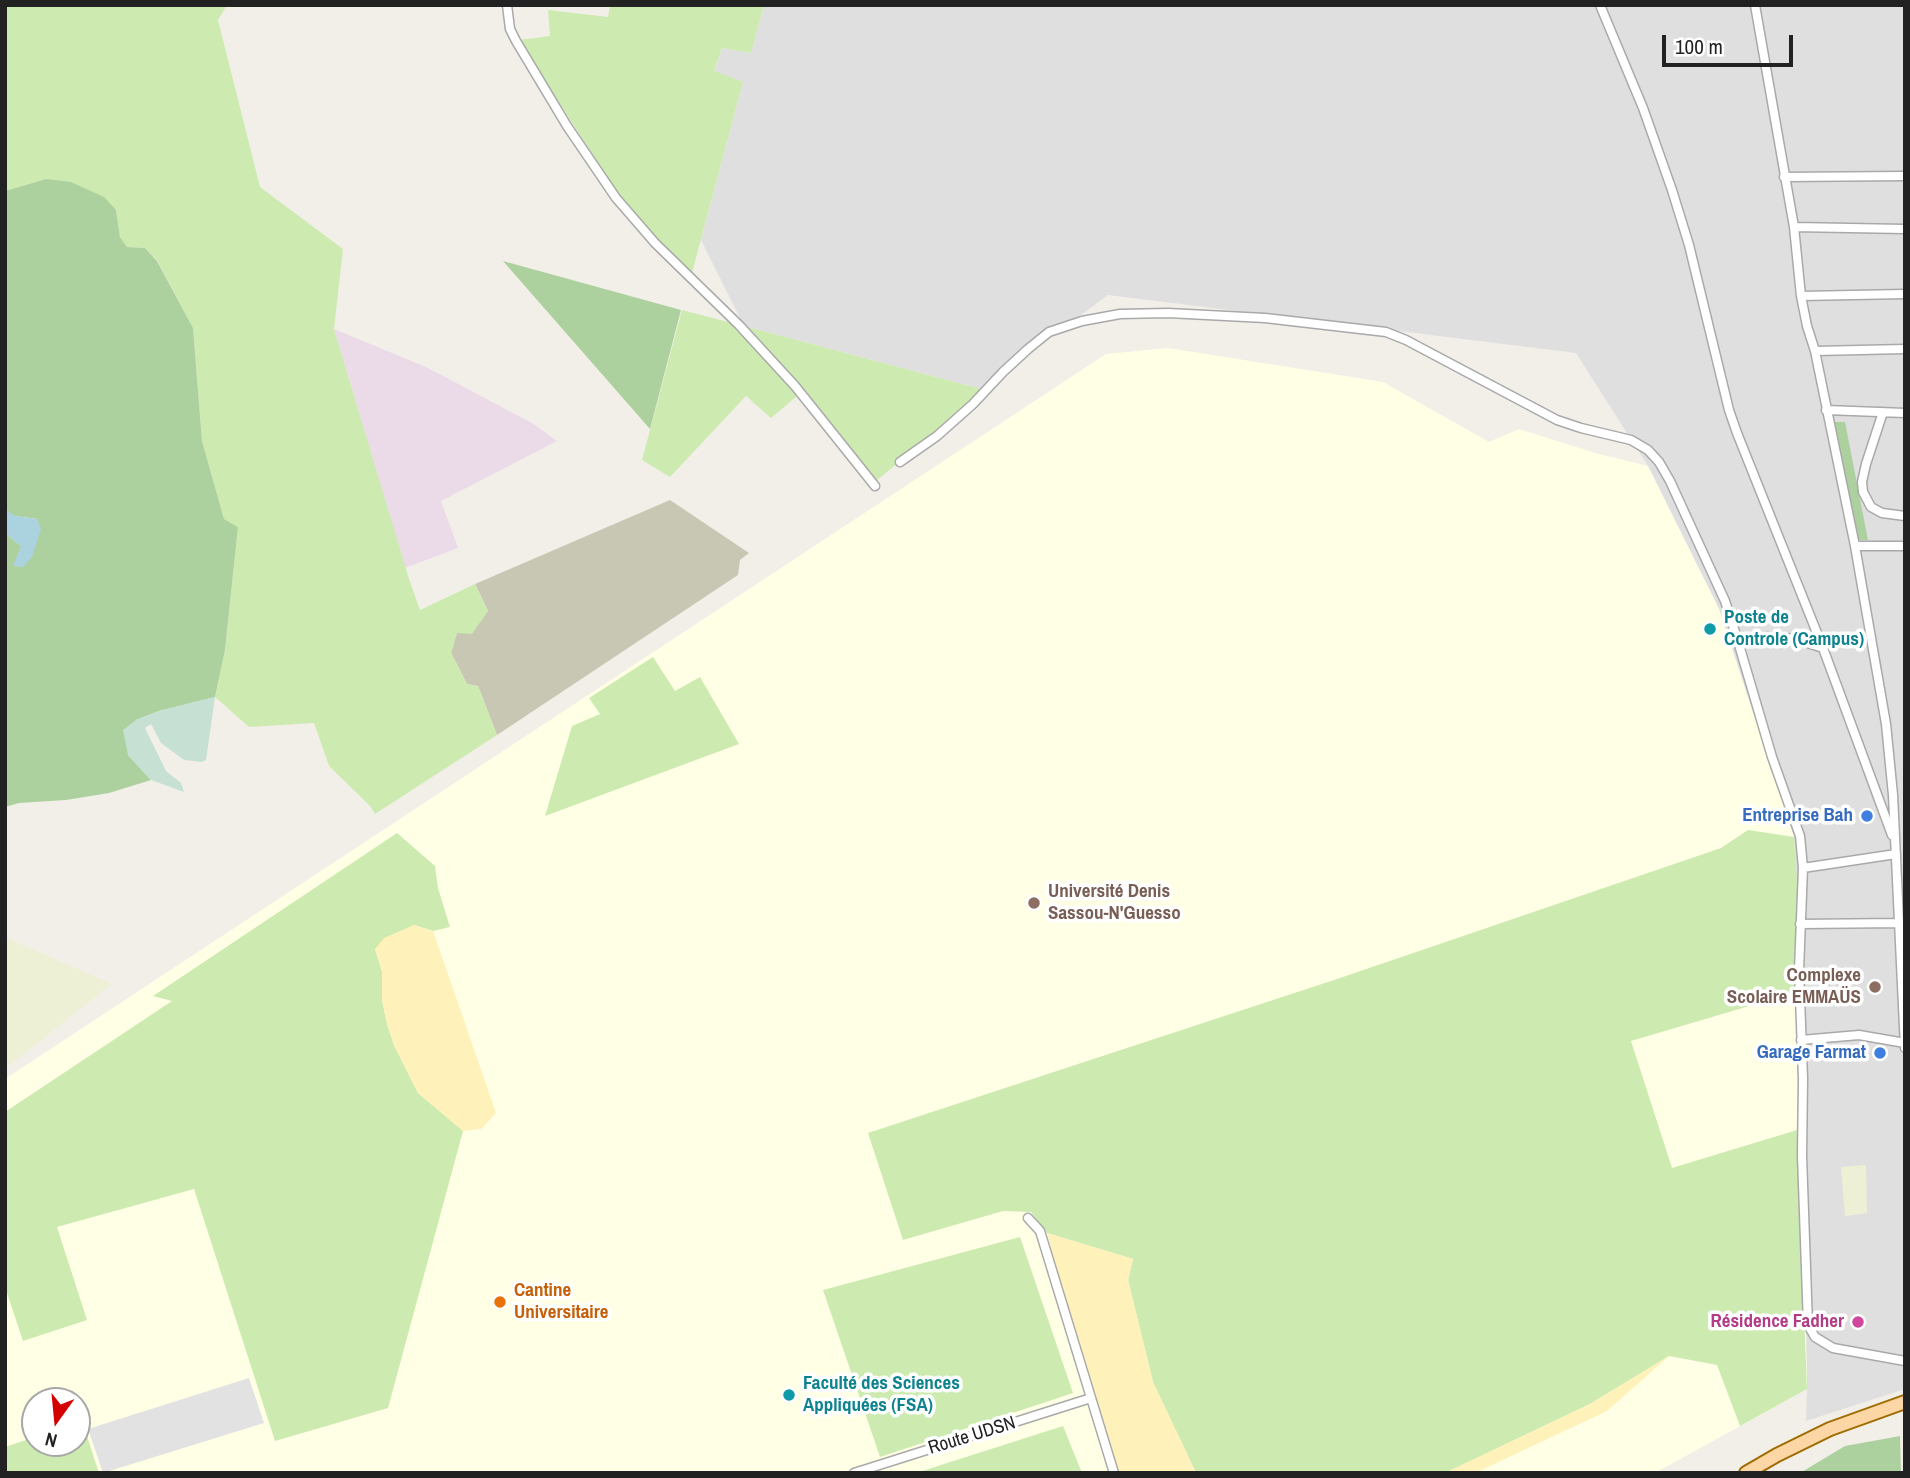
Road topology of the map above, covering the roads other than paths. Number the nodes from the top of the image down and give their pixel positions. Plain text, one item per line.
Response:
1 (507, 5) edge
2 (1600, 5) edge
3 (1755, 5) edge
4 (1905, 176) edge
5 (1784, 177) junction
6 (1794, 227) junction
7 (1905, 229) edge
8 (1905, 295) edge
9 (1801, 296) junction
10 (1905, 349) edge
11 (1815, 351) junction
12 (1826, 410) junction
13 (1883, 412) junction
14 (1905, 413) edge
15 (900, 462) dead end
16 (875, 486) dead end
17 (1905, 516) edge
18 (1855, 546) junction
19 (1905, 546) edge
20 (1737, 638) junction
21 (1823, 648) junction
22 (1895, 827) junction
23 (1905, 827) edge
24 (1896, 849) junction
25 (1803, 867) junction
26 (1899, 923) junction
27 (1800, 924) junction
28 (1903, 979) edge
29 (1801, 1040) junction
30 (1905, 1045) edge
31 (1028, 1218) dead end
32 (1905, 1361) edge
33 (1091, 1398) junction
34 (1905, 1402) edge
35 (854, 1473) edge
36 (1114, 1473) edge
37 (1746, 1473) edge

1 - 16 street
2 - 21 street
3 - 5 street
4 - 5 street
5 - 6 street
6 - 7 street
6 - 9 street
8 - 9 street
9 - 11 street
10 - 11 street
11 - 12 street
12 - 13 street
12 - 18 street
13 - 14 street
13 - 17 street
15 - 20 street
18 - 19 street
18 - 22 street
20 - 21 street
20 - 25 street
21 - 24 street
22 - 23 street
22 - 24 street
24 - 25 street
24 - 26 street
25 - 27 street
26 - 27 street
26 - 28 street
27 - 29 street
28 - 30 street
29 - 30 street
29 - 32 street
31 - 33 street
33 - 35 street, Route UDSN
33 - 36 street
34 - 37 main road

